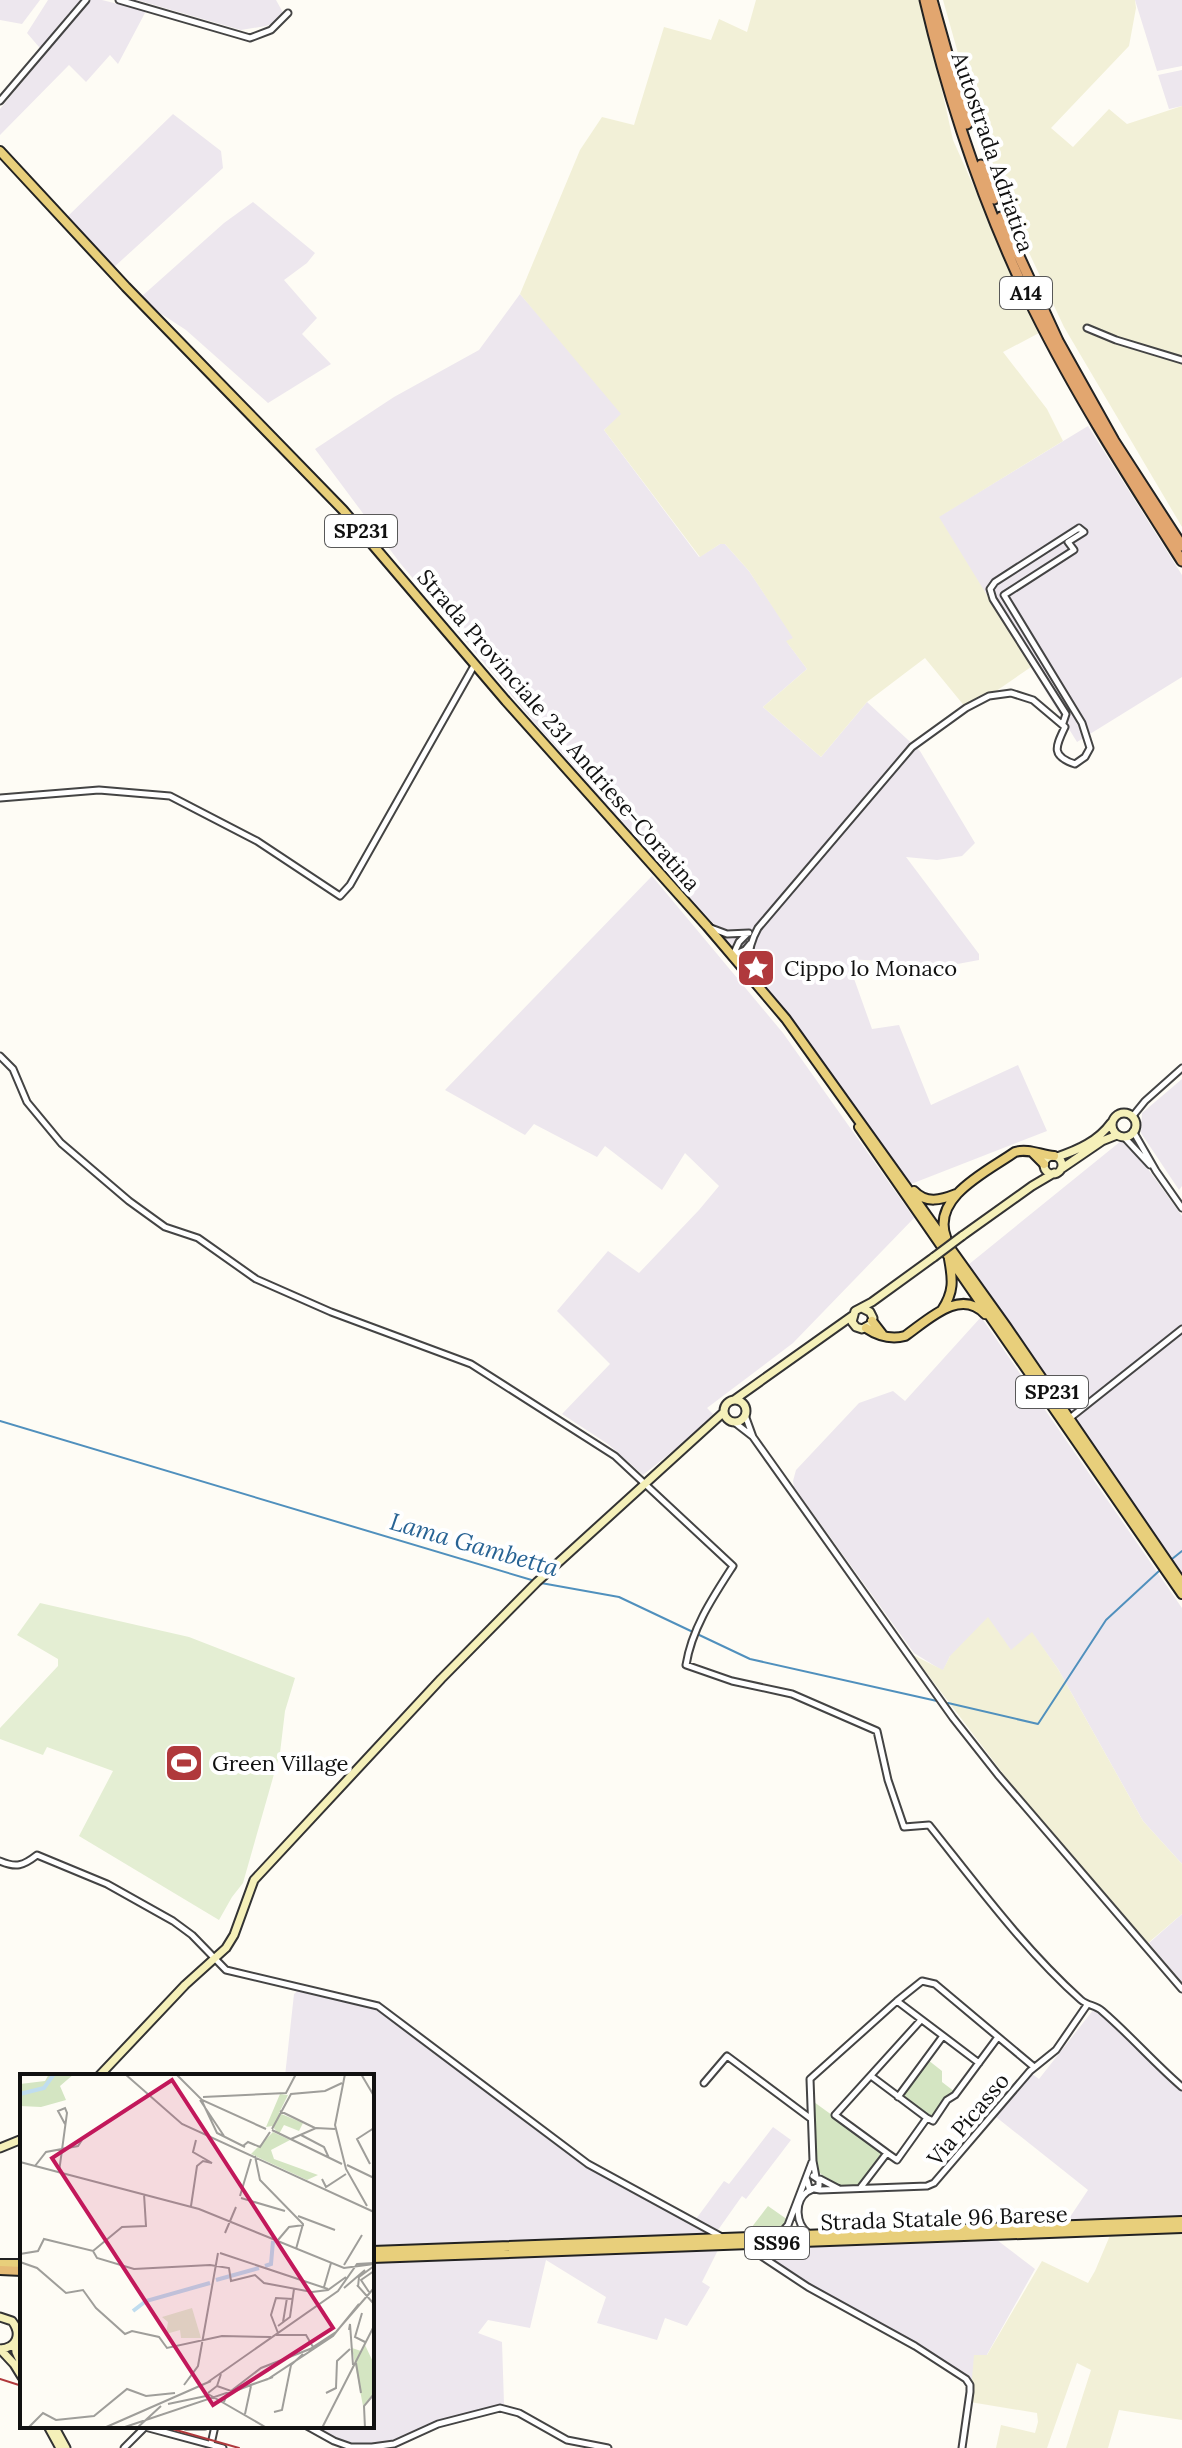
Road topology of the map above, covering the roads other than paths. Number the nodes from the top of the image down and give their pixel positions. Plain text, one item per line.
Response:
1 (86, 0) edge
2 (119, 0) edge
3 (925, 0) edge
4 (932, 0) edge
5 (288, 13) dead end
6 (0, 101) edge
7 (0, 151) edge
8 (1087, 328) dead end
9 (1182, 360) edge
10 (1182, 546) edge
11 (1182, 561) edge
12 (475, 664) junction
13 (1063, 723) junction
14 (0, 798) edge
15 (707, 926) junction
16 (758, 928) junction
17 (749, 933) junction
18 (750, 943) junction
19 (733, 955) junction
20 (750, 977) junction
21 (758, 987) junction
22 (0, 1056) edge
23 (1182, 1068) edge
24 (1132, 1117) junction
25 (1112, 1121) junction
26 (1133, 1131) junction
27 (1121, 1136) junction
28 (1032, 1152) junction
29 (1056, 1156) junction
30 (1051, 1169) junction
31 (1156, 1171) junction
32 (903, 1181) junction
33 (957, 1194) junction
34 (1182, 1208) edge
35 (952, 1255) junction
36 (886, 1291) junction
37 (862, 1308) junction
38 (940, 1312) junction
39 (852, 1316) junction
40 (866, 1324) junction
41 (1182, 1329) edge
42 (1001, 1331) junction
43 (829, 1332) junction
44 (754, 1386) junction
45 (734, 1400) junction
46 (724, 1412) junction
47 (745, 1412) junction
48 (1069, 1418) junction
49 (732, 1422) junction
50 (709, 1428) junction
51 (753, 1437) junction
52 (645, 1484) junction
53 (1182, 1583) edge
54 (1182, 1594) edge
55 (0, 1861) edge
56 (215, 1959) junction
57 (1182, 1989) edge
58 (897, 2001) junction
59 (1087, 2005) junction
60 (921, 2020) junction
61 (943, 2036) junction
62 (998, 2037) junction
63 (979, 2063) junction
64 (1034, 2067) junction
65 (101, 2074) edge
66 (871, 2076) junction
67 (704, 2083) dead end
68 (1182, 2087) edge
69 (898, 2097) junction
70 (811, 2118) junction
71 (927, 2118) junction
72 (20, 2140) edge
73 (0, 2148) edge
74 (887, 2153) junction
75 (813, 2161) junction
76 (817, 2177) junction
77 (807, 2180) junction
78 (860, 2188) junction
79 (840, 2189) junction
80 (813, 2190) junction
81 (1182, 2221) edge
82 (1182, 2228) edge
83 (816, 2235) junction
84 (773, 2237) junction
85 (724, 2238) junction
86 (751, 2244) junction
87 (374, 2251) edge
88 (374, 2258) edge
89 (0, 2270) edge
90 (20, 2271) edge
91 (5, 2317) edge
92 (18, 2340) edge
93 (0, 2349) edge
94 (20, 2361) edge
95 (20, 2374) edge
96 (52, 2428) edge
97 (144, 2428) edge
98 (149, 2428) edge
99 (215, 2428) edge
100 (311, 2428) edge
101 (211, 2444) junction
102 (63, 2448) edge
103 (124, 2448) edge
104 (223, 2448) edge
105 (608, 2448) edge
106 (962, 2448) edge

1 - 6 street
2 - 5 street
3 - 11 highway, Autostrada Adriatica / A14
4 - 10 highway, Autostrada Adriatica / A14
7 - 12 main road, Strada Provinciale 231 Andriese-Coratina / SP231
8 - 9 street
12 - 14 street
12 - 15 main road, Strada Provinciale 231 Andriese-Coratina / SP231
13 - 13 street
13 - 16 street
15 - 17 street
15 - 19 main road, Strada Provinciale 231 Andriese-Coratina / SP231
16 - 17 street
16 - 18 street
17 - 19 street
18 - 19 street
18 - 20 street
19 - 20 main road, Strada Provinciale 231 Andriese-Coratina / SP231
20 - 21 main road, Strada Provinciale 231 Andriese-Coratina / SP231
21 - 32 main road, Strada Provinciale 231 Andriese-Coratina / SP231
21 - 35 main road, Strada Provinciale 231 Andriese-Coratina / SP231
22 - 52 street
23 - 24 street
24 - 25 main road
24 - 26 main road
25 - 27 main road
25 - 29 main road
26 - 27 main road
26 - 31 street
27 - 30 main road
27 - 31 street
28 - 29 main road
28 - 30 main road
28 - 33 main road
29 - 30 main road
29 - 30 main road
30 - 36 main road, bridge
31 - 34 street
32 - 33 main road
32 - 35 main road, Strada Provinciale 231 Andriese-Coratina / SP231
33 - 35 main road
35 - 38 main road
35 - 42 main road, Strada Provinciale 231 Andriese-Coratina / SP231
35 - 48 main road, Strada Provinciale 231 Andriese-Coratina / SP231
36 - 37 main road
36 - 40 main road
37 - 39 main road
37 - 40 main road
38 - 40 main road
38 - 42 main road
39 - 40 main road
39 - 43 main road
40 - 43 main road
41 - 48 street
42 - 54 main road, Strada Provinciale 231 Andriese-Coratina / SP231
43 - 44 main road
44 - 45 main road
44 - 47 main road
45 - 46 main road
45 - 47 main road
46 - 49 main road
46 - 50 main road
47 - 49 main road
47 - 51 street
48 - 53 main road, Strada Provinciale 231 Andriese-Coratina / SP231
49 - 50 main road
49 - 51 street
50 - 52 main road
51 - 57 street
52 - 56 main road
52 - 59 street
55 - 56 street
56 - 65 main road
56 - 85 street
58 - 60 street
58 - 62 street
58 - 70 street
59 - 64 street, Via Picasso
59 - 68 street
60 - 61 street
60 - 66 street
61 - 63 street
61 - 69 street
62 - 63 street
62 - 64 street
63 - 71 street
64 - 78 street, Via Picasso
66 - 69 street
66 - 74 street
67 - 70 street
69 - 71 street
70 - 75 street
71 - 74 street
72 - 73 main road
74 - 78 street
75 - 76 street
75 - 77 street
76 - 77 street
76 - 79 street
76 - 80 street
77 - 80 street
77 - 84 street
78 - 79 street, Via Picasso
79 - 80 street, Via Picasso
80 - 83 street
81 - 83 main road, Strada Statale 96 Barese / SS96
82 - 86 main road, Strada Statale 96 Barese / SS96
83 - 84 main road, Strada Statale 96 Barese / SS96
84 - 85 main road, Strada Statale 96 Barese / SS96
85 - 87 main road, Strada Statale 96 Barese / SS96
86 - 88 main road, Strada Statale 96 Barese / SS96
86 - 106 street
89 - 90 highway
91 - 92 main road
92 - 93 main road
92 - 94 main road
93 - 95 main road
96 - 102 main road
97 - 103 street
98 - 101 street
99 - 101 street
100 - 105 street
101 - 104 street

